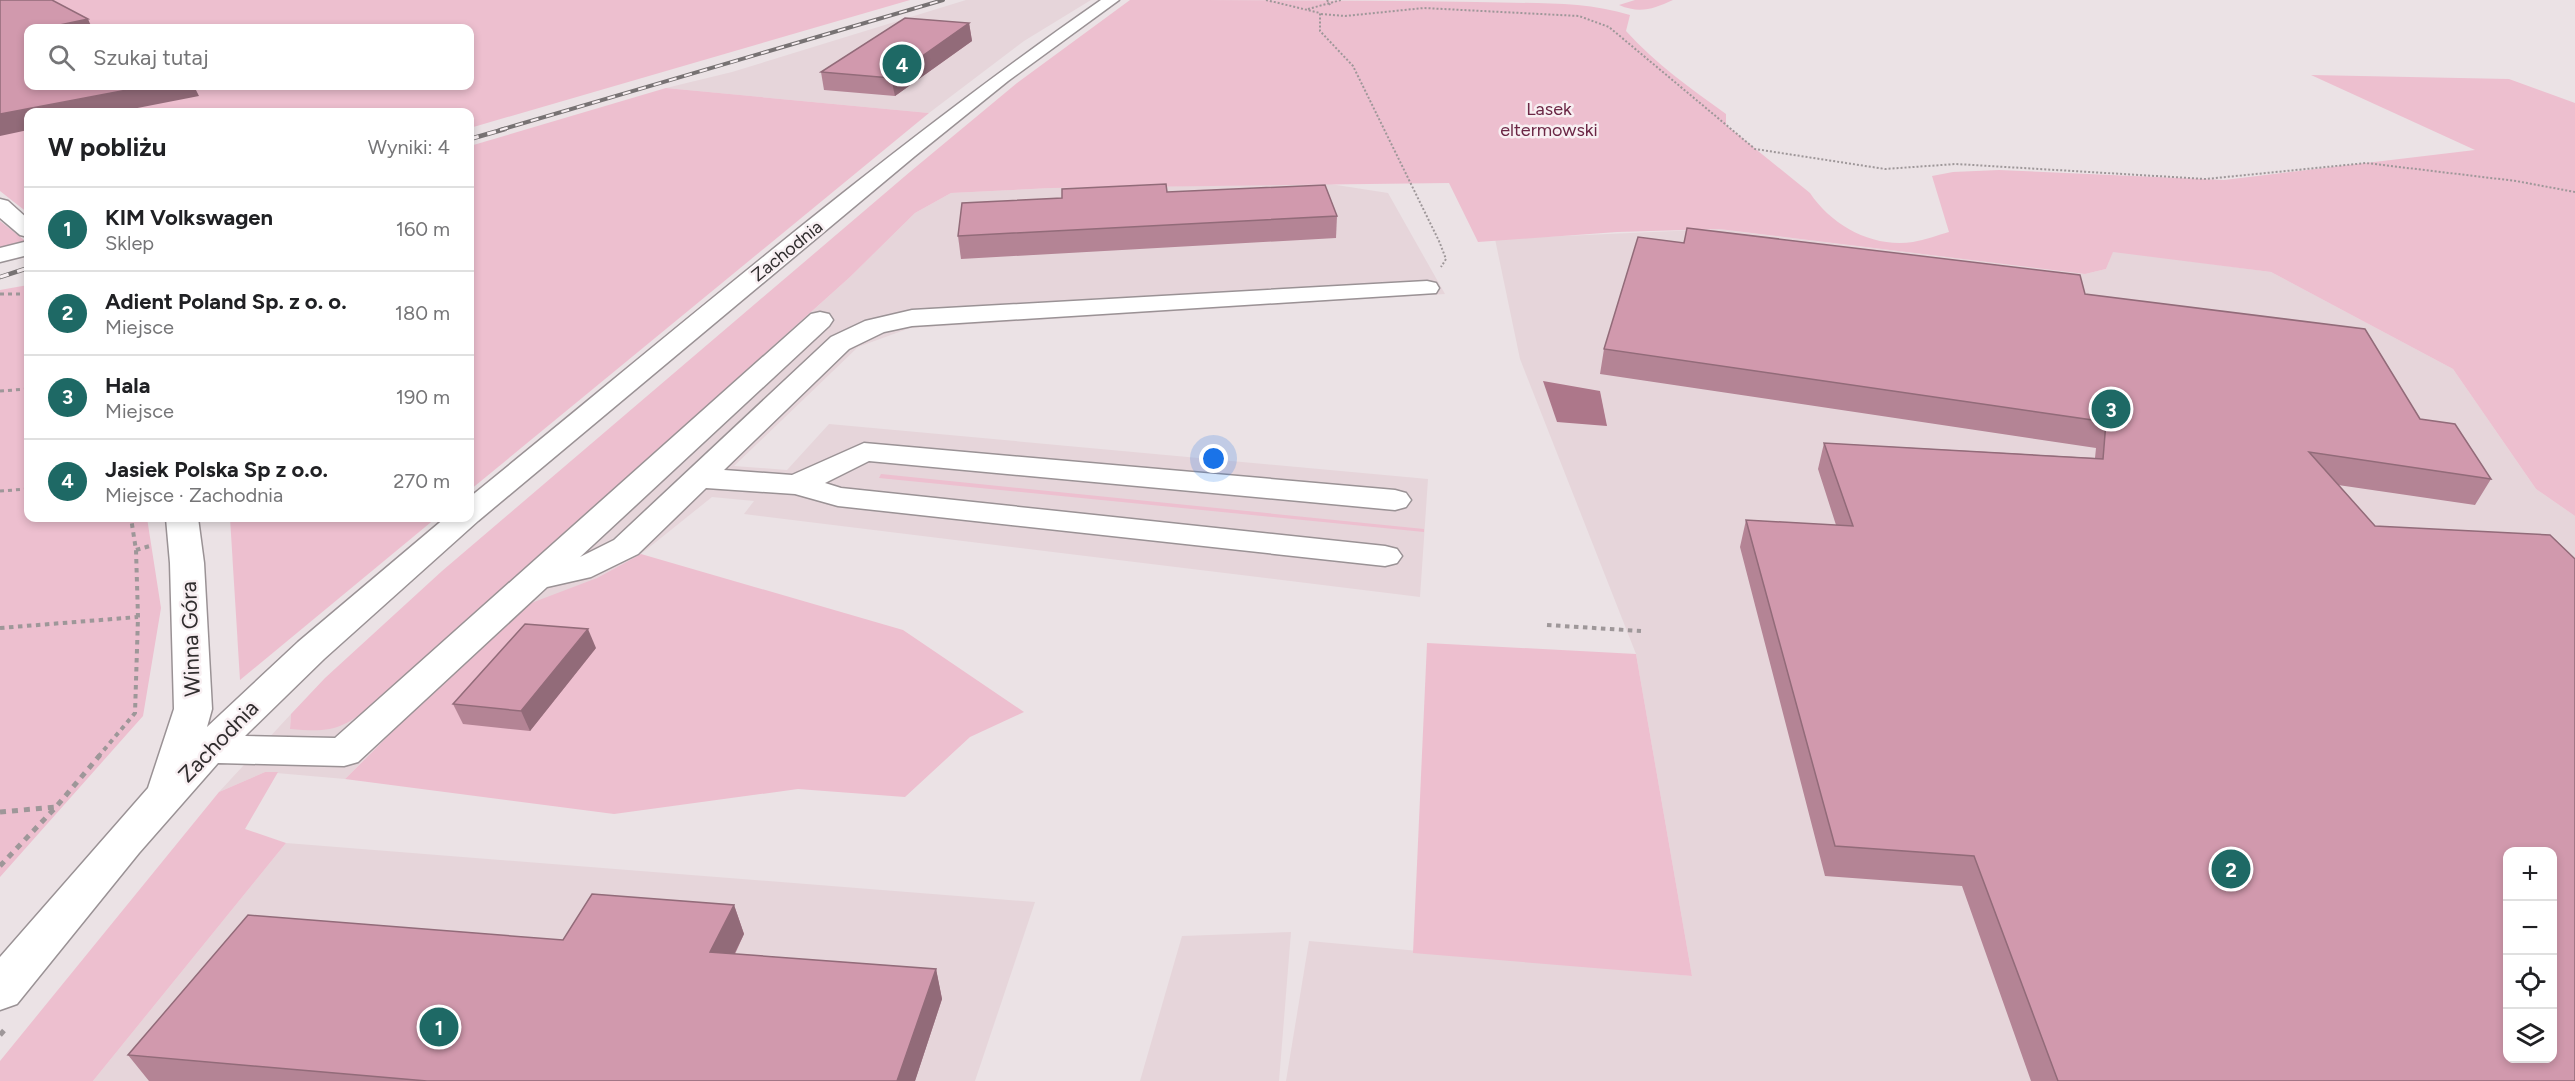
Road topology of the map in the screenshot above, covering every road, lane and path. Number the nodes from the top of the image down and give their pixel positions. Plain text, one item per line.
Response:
1 (1111, 0) edge
2 (1266, 0) edge
3 (1327, 0) edge
4 (1341, 0) edge
5 (1330, 5) junction
6 (1302, 9) junction
7 (1321, 14) dead end
8 (2575, 192) edge
9 (0, 206) edge
10 (24, 227) edge
11 (1438, 241) dead end
12 (24, 249) edge
13 (0, 255) edge
14 (1427, 288) dead end
15 (0, 294) edge
16 (24, 294) edge
17 (820, 320) dead end
18 (24, 389) edge
19 (0, 391) edge
20 (699, 478) junction
21 (797, 485) junction
22 (24, 489) edge
23 (0, 491) edge
24 (1395, 500) dead end
25 (474, 510) edge
26 (132, 522) edge
27 (182, 522) edge
28 (459, 522) edge
29 (1385, 556) dead end
30 (534, 579) junction
31 (138, 617) junction
32 (1547, 625) dead end
33 (0, 628) edge
34 (1641, 631) dead end
35 (209, 749) junction
36 (166, 794) junction
37 (56, 807) junction
38 (0, 812) edge
39 (0, 866) edge
40 (0, 990) edge

1 - 25 street, Zachodnia
2 - 6 path
3 - 5 path
4 - 5 path
5 - 6 path
6 - 11 path
7 - 8 path
9 - 10 street
12 - 13 street
14 - 20 street
15 - 16 path
17 - 30 street
18 - 19 path
20 - 21 street
20 - 30 street
21 - 24 street
21 - 29 street
22 - 23 path
26 - 31 path
27 - 36 street, Winna Góra
28 - 35 street, Zachodnia
30 - 35 street
31 - 33 path
31 - 37 path
32 - 34 path
35 - 36 street, Zachodnia
36 - 40 street, Zachodnia
37 - 38 path
37 - 39 path

